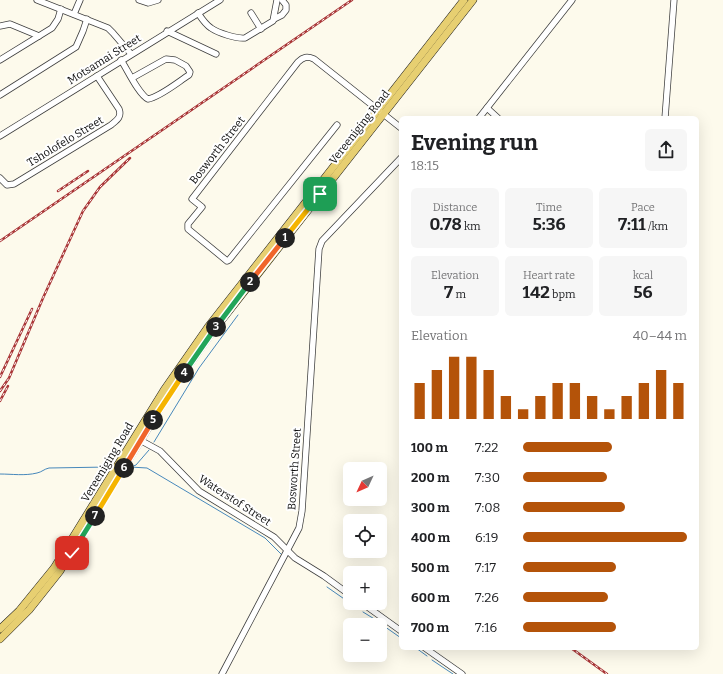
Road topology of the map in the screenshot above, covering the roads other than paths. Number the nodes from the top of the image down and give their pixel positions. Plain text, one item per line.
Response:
1 (37, 0) edge
2 (80, 0) edge
3 (139, 0) edge
4 (158, 0) edge
5 (220, 0) edge
6 (277, 0) edge
7 (282, 0) edge
8 (464, 0) edge
9 (473, 0) edge
10 (572, 0) edge
11 (674, 0) edge
12 (61, 9) junction
13 (198, 13) junction
14 (251, 13) dead end
15 (74, 14) junction
16 (86, 19) junction
17 (274, 19) junction
18 (0, 26) edge
19 (261, 29) junction
20 (167, 31) junction
21 (39, 36) junction
22 (131, 54) junction
23 (216, 54) dead end
24 (0, 60) edge
25 (121, 60) junction
26 (97, 76) junction
27 (132, 78) junction
28 (0, 95) edge
29 (487, 108) junction
30 (380, 112) junction
31 (481, 116) edge
32 (496, 116) edge
33 (665, 116) edge
34 (337, 125) dead end
35 (399, 126) edge
36 (0, 136) edge
37 (399, 160) edge
38 (0, 178) edge
39 (134, 437) junction
40 (141, 440) junction
41 (287, 551) junction
42 (343, 590) edge
43 (372, 610) edge
44 (0, 629) edge
45 (399, 630) edge
46 (0, 639) edge
47 (428, 650) edge
48 (222, 674) edge
49 (462, 674) edge

1 - 12 street
2 - 15 street
3 - 4 street
5 - 13 street, Motsamai Street
6 - 17 street
7 - 17 street
8 - 30 main road, Vereeniging Road
9 - 30 main road, Vereeniging Road
10 - 29 street
11 - 33 street
12 - 15 street
12 - 21 street
13 - 19 street
13 - 20 street, Motsamai Street
14 - 19 street
15 - 16 street
16 - 22 street
16 - 28 street
17 - 19 street
18 - 21 street
20 - 22 street, Motsamai Street
20 - 23 street
21 - 24 street
22 - 25 street, Motsamai Street
25 - 26 street, Motsamai Street
25 - 27 street
26 - 36 street, Motsamai Street
26 - 38 street, Tsholofelo Street
27 - 27 street
29 - 31 street
29 - 32 street
30 - 34 street, Bosworth Street
30 - 35 street, Bosworth Street
30 - 39 main road, Vereeniging Road
30 - 40 main road, Vereeniging Road
37 - 41 street, Bosworth Street
39 - 40 street, Waterstof Street
39 - 44 main road, Vereeniging Road
40 - 41 street, Waterstof Street
40 - 46 main road, Vereeniging Road
41 - 42 street, Waterstof Street
41 - 48 street, Bosworth Street
43 - 45 street
47 - 49 street

